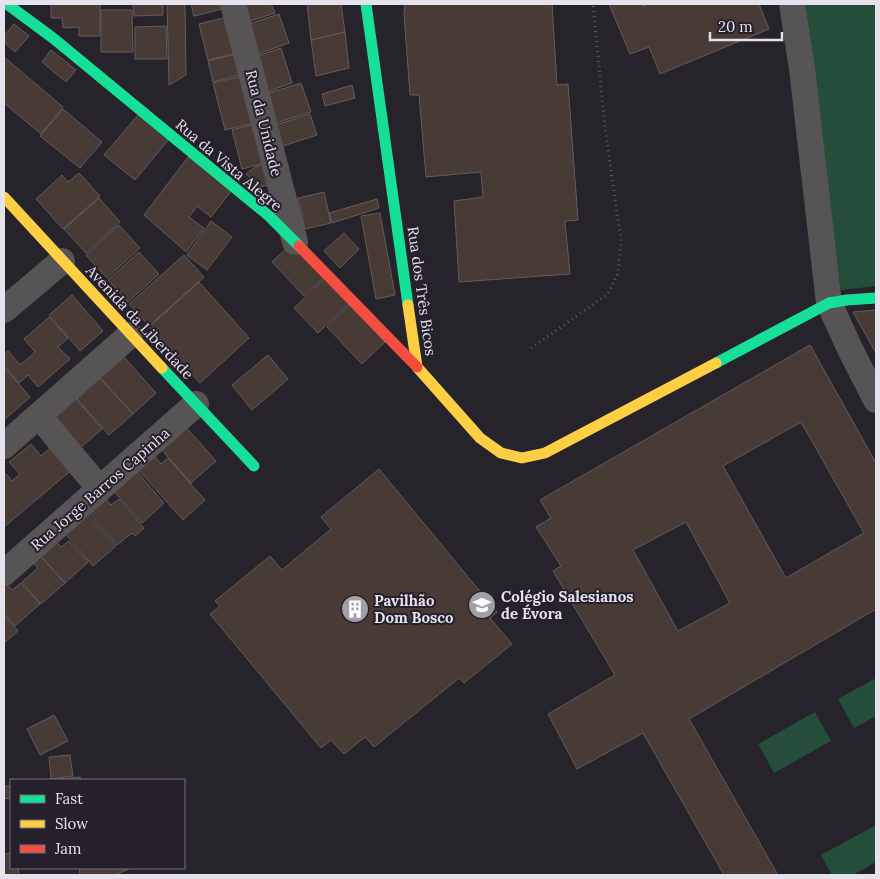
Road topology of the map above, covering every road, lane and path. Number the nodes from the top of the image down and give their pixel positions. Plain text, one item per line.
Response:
1 (7, 4) edge
2 (234, 4) edge
3 (366, 4) edge
4 (593, 4) edge
5 (792, 4) edge
6 (4, 197) edge
7 (295, 242) junction
8 (62, 261) junction
9 (876, 298) edge
10 (829, 303) junction
11 (4, 310) edge
12 (130, 335) junction
13 (531, 348) dead end
14 (417, 367) junction
15 (876, 400) edge
16 (196, 404) junction
17 (39, 416) junction
18 (4, 446) edge
19 (254, 466) dead end
20 (100, 489) junction
21 (4, 573) edge

1 - 7 street, Rua da Vista Alegre
2 - 7 street, Rua da Unidade
3 - 14 street, Rua dos Três Bicos
4 - 13 path
5 - 10 street
6 - 8 street, Avenida da Liberdade
7 - 14 street, Rua da Vista Alegre
8 - 11 street
8 - 12 street, Avenida da Liberdade
9 - 10 street, Rua dos Três Bicos
10 - 14 street, Rua dos Três Bicos
10 - 15 street
12 - 16 street, Avenida da Liberdade
12 - 17 street
16 - 19 street, Avenida da Liberdade
16 - 20 street, Rua Jorge Barros Capinha
17 - 18 street
17 - 20 street
20 - 21 street, Rua Jorge Barros Capinha

